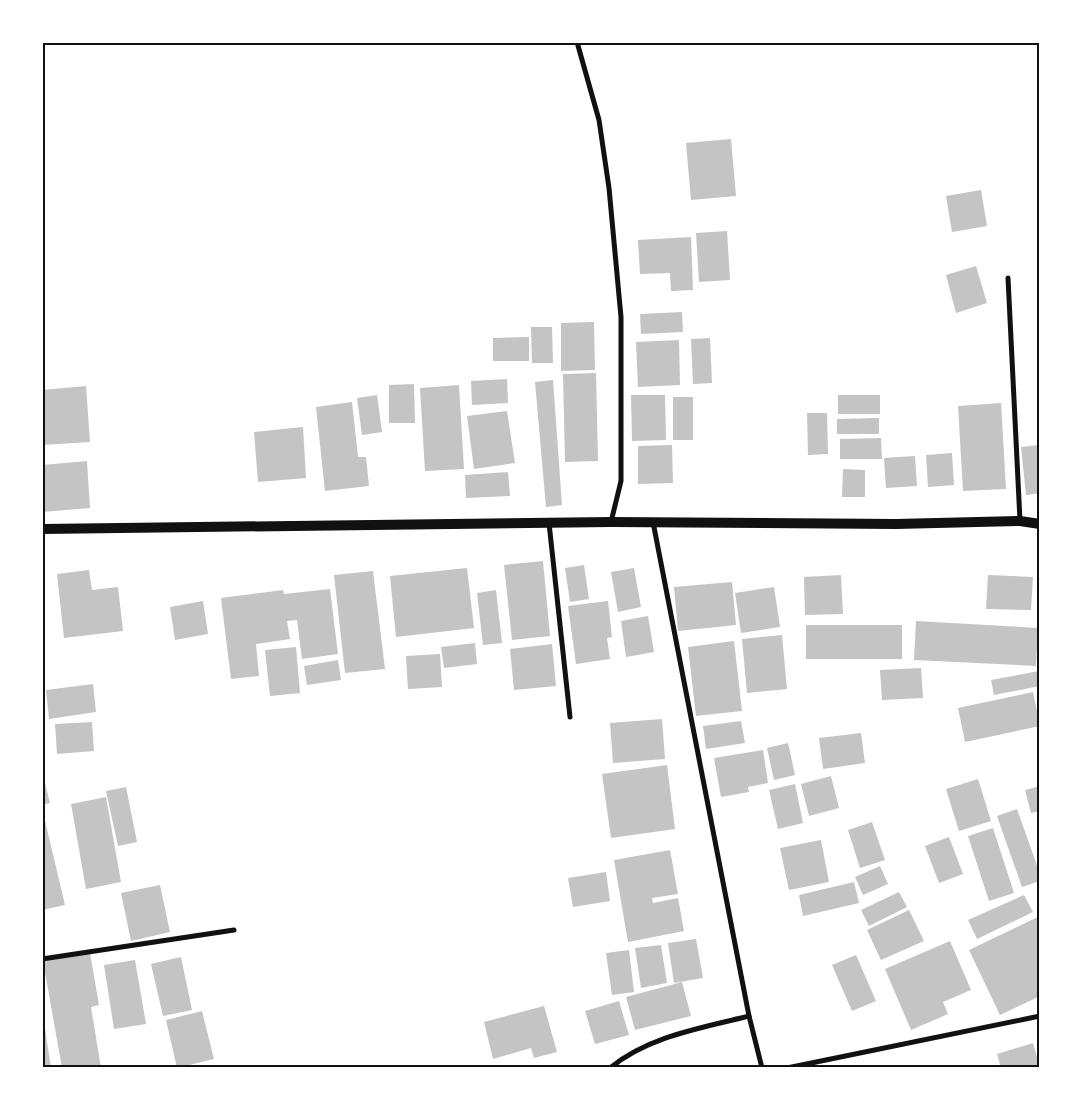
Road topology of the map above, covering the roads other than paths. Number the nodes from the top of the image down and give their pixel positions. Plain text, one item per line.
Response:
1 (577, 42) edge
2 (1008, 278) dead end
3 (1020, 521) junction
4 (611, 522) junction
5 (653, 522) junction
6 (548, 523) junction
7 (1040, 524) edge
8 (42, 529) edge
9 (570, 717) dead end
10 (234, 930) dead end
11 (42, 959) edge
12 (749, 1016) junction
13 (1040, 1016) edge
14 (610, 1068) edge
15 (762, 1068) edge
16 (786, 1068) edge

1 - 4 street
2 - 3 street
3 - 5 main road
3 - 7 main road
4 - 5 main road
4 - 6 main road
5 - 12 street
6 - 8 main road
6 - 9 street
10 - 11 street
12 - 14 street
12 - 15 street
13 - 16 street

